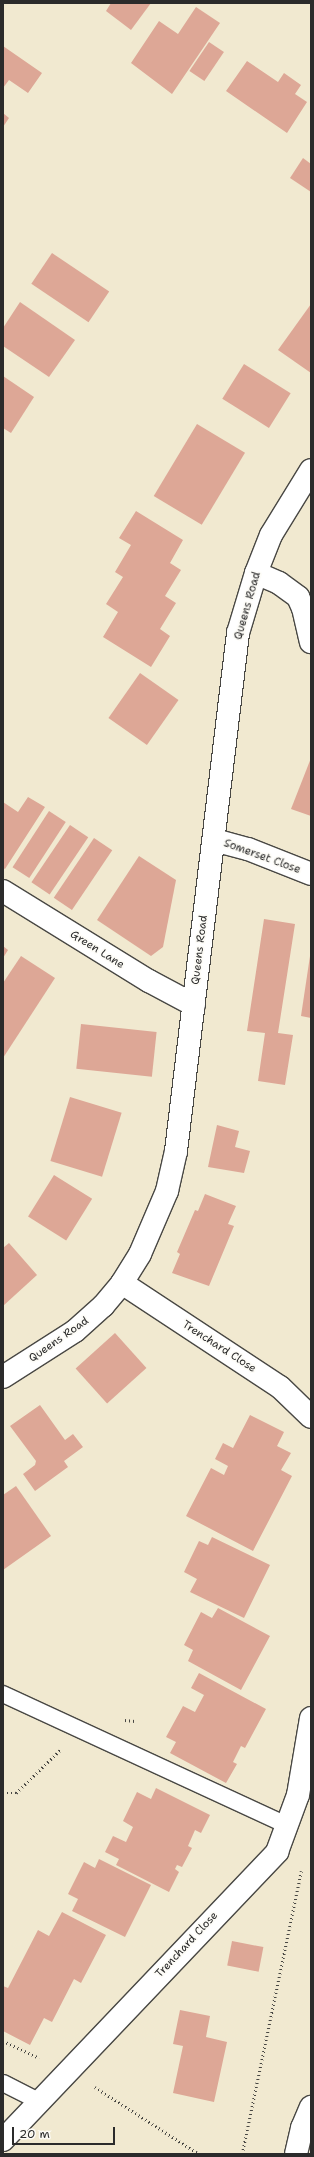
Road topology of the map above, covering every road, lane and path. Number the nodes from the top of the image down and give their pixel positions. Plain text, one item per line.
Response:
1 (311, 470) edge
2 (256, 573) junction
3 (311, 642) edge
4 (214, 840) junction
5 (311, 874) edge
6 (3, 892) edge
7 (194, 1005) junction
8 (122, 1284) junction
9 (3, 1377) edge
10 (311, 1417) edge
11 (3, 1694) edge
12 (311, 1718) edge
13 (286, 1825) junction
14 (302, 1866) dead end
15 (3, 2041) edge
16 (68, 2070) junction
17 (3, 2083) edge
18 (38, 2101) junction
19 (311, 2107) edge
20 (3, 2140) edge
21 (199, 2154) edge
22 (242, 2154) edge
23 (296, 2154) edge

1 - 2 street, Queens Road
2 - 3 street
2 - 4 street, Queens Road
4 - 5 street, Somerset Close
4 - 7 street, Queens Road
6 - 7 street, Green Lane
7 - 8 street, Queens Road
8 - 9 street, Queens Road
8 - 10 street, Trenchard Close
11 - 13 lane
12 - 13 street, Trenchard Close
13 - 16 street, Trenchard Close
14 - 22 path
15 - 16 path
16 - 18 street, Trenchard Close
16 - 21 path
17 - 18 lane
18 - 20 street, Trenchard Close
19 - 23 street

